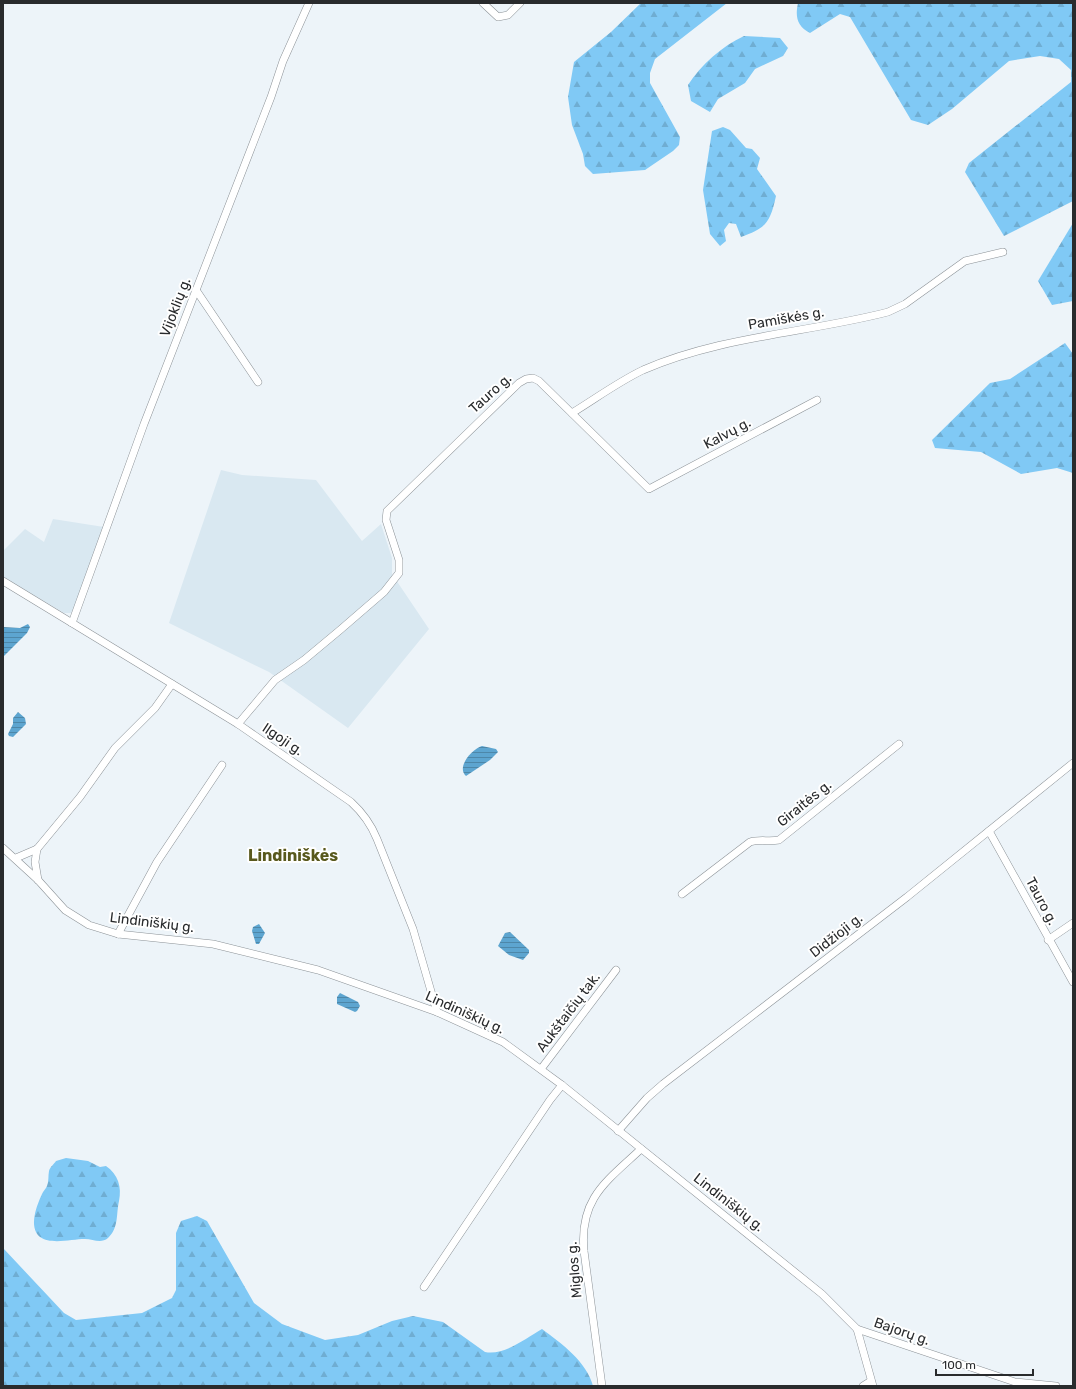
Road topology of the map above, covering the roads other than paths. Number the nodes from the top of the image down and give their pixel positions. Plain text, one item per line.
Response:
1 (309, 3) edge
2 (483, 3) edge
3 (520, 3) edge
4 (1003, 252) dead end
5 (196, 290) junction
6 (258, 382) dead end
7 (817, 400) dead end
8 (572, 413) junction
9 (649, 489) joint
10 (3, 581) edge
11 (72, 623) junction
12 (172, 684) junction
13 (238, 724) junction
14 (899, 744) dead end
15 (1073, 763) edge
16 (222, 765) dead end
17 (989, 831) junction
18 (3, 848) edge
19 (37, 849) junction
20 (16, 858) junction
21 (38, 880) junction
22 (682, 894) dead end
23 (1073, 923) edge
24 (118, 934) junction
25 (1048, 940) junction
26 (616, 970) dead end
27 (1073, 982) edge
28 (437, 1012) junction
29 (541, 1069) junction
30 (562, 1085) junction
31 (618, 1131) junction
32 (641, 1149) junction
33 (424, 1288) dead end
34 (857, 1329) junction
35 (872, 1383) edge
36 (602, 1386) edge
37 (863, 1386) edge
38 (1056, 1386) edge

1 - 5 street, Vijoklių g.
2 - 3 street
4 - 8 street, Pamiškės g.
5 - 6 street
5 - 11 street, Vijoklių g.
7 - 9 street, Kalvų g.
8 - 9 street, Tauro g.
8 - 13 street, Tauro g.
10 - 11 street, Ilgoji g.
11 - 12 street, Ilgoji g.
12 - 13 street, Ilgoji g.
12 - 19 street
13 - 28 street, Ilgoji g.
14 - 22 street, Giraitės g.
15 - 17 street, Didžioji g.
16 - 24 street
17 - 25 street, Tauro g.
17 - 31 street, Didžioji g.
18 - 20 street, Lindiniškių g.
19 - 20 street
19 - 21 street
20 - 21 street, Lindiniškių g.
21 - 24 street, Lindiniškių g.
23 - 25 street
24 - 28 street, Lindiniškių g.
25 - 27 street, Tauro g.
26 - 29 street, Aukštaičių tak.
28 - 29 street, Lindiniškių g.
29 - 30 street, Lindiniškių g.
30 - 31 street, Lindiniškių g.
30 - 33 street
31 - 32 street, Lindiniškių g.
32 - 34 street, Lindiniškių g.
32 - 36 street, Miglos g.
34 - 35 street
34 - 38 street, Bajorų g.
35 - 37 street

